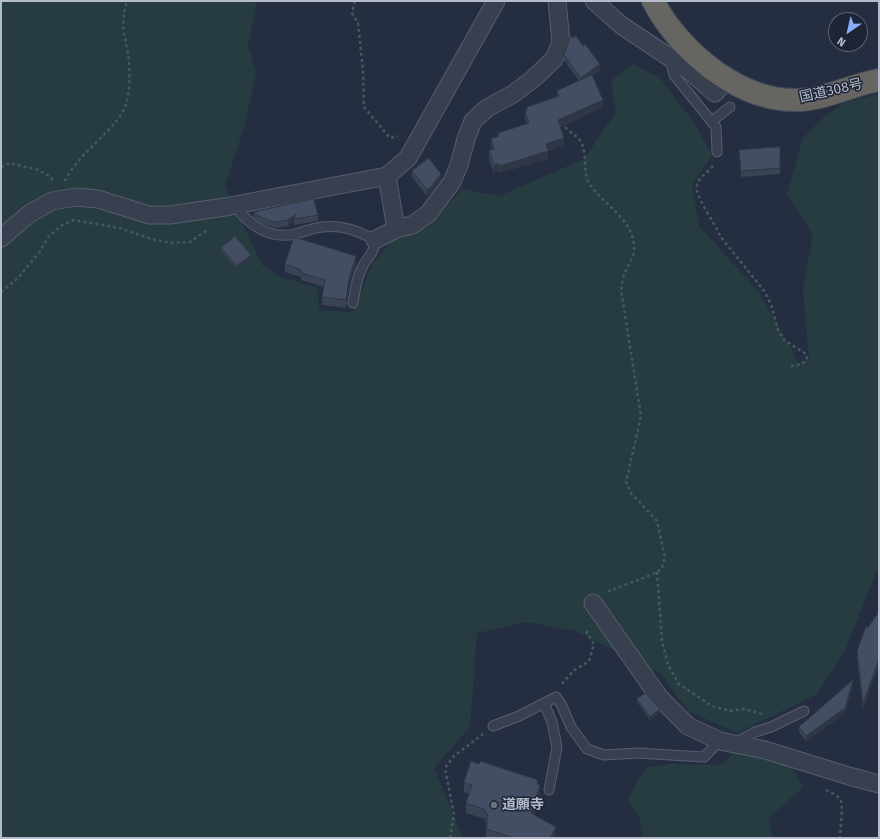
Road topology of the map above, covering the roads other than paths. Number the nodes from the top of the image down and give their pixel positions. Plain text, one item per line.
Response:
1 (496, 1) edge
2 (557, 1) edge
3 (594, 1) edge
4 (653, 1) edge
5 (670, 59) junction
6 (873, 78) edge
7 (727, 79) junction
8 (730, 107) dead end
9 (712, 122) junction
10 (717, 152) road end
11 (387, 176) junction
12 (230, 206) junction
13 (396, 229) junction
14 (1, 238) edge
15 (375, 240) junction
16 (353, 303) dead end
17 (593, 603) road end
18 (544, 703) junction
19 (804, 711) dead end
20 (493, 726) road end
21 (727, 743) junction
22 (879, 784) edge
23 (549, 790) dead end

1 - 11 street
2 - 13 street
3 - 5 street
4 - 7 highway, 国道308号
5 - 7 street
5 - 9 lane
6 - 7 highway, 国道308号
8 - 9 lane
9 - 10 lane
11 - 12 street
11 - 13 street
12 - 14 street
12 - 15 lane
13 - 15 street
15 - 16 lane
17 - 21 street
18 - 20 lane
18 - 21 lane
18 - 23 lane
19 - 21 lane
21 - 22 street

